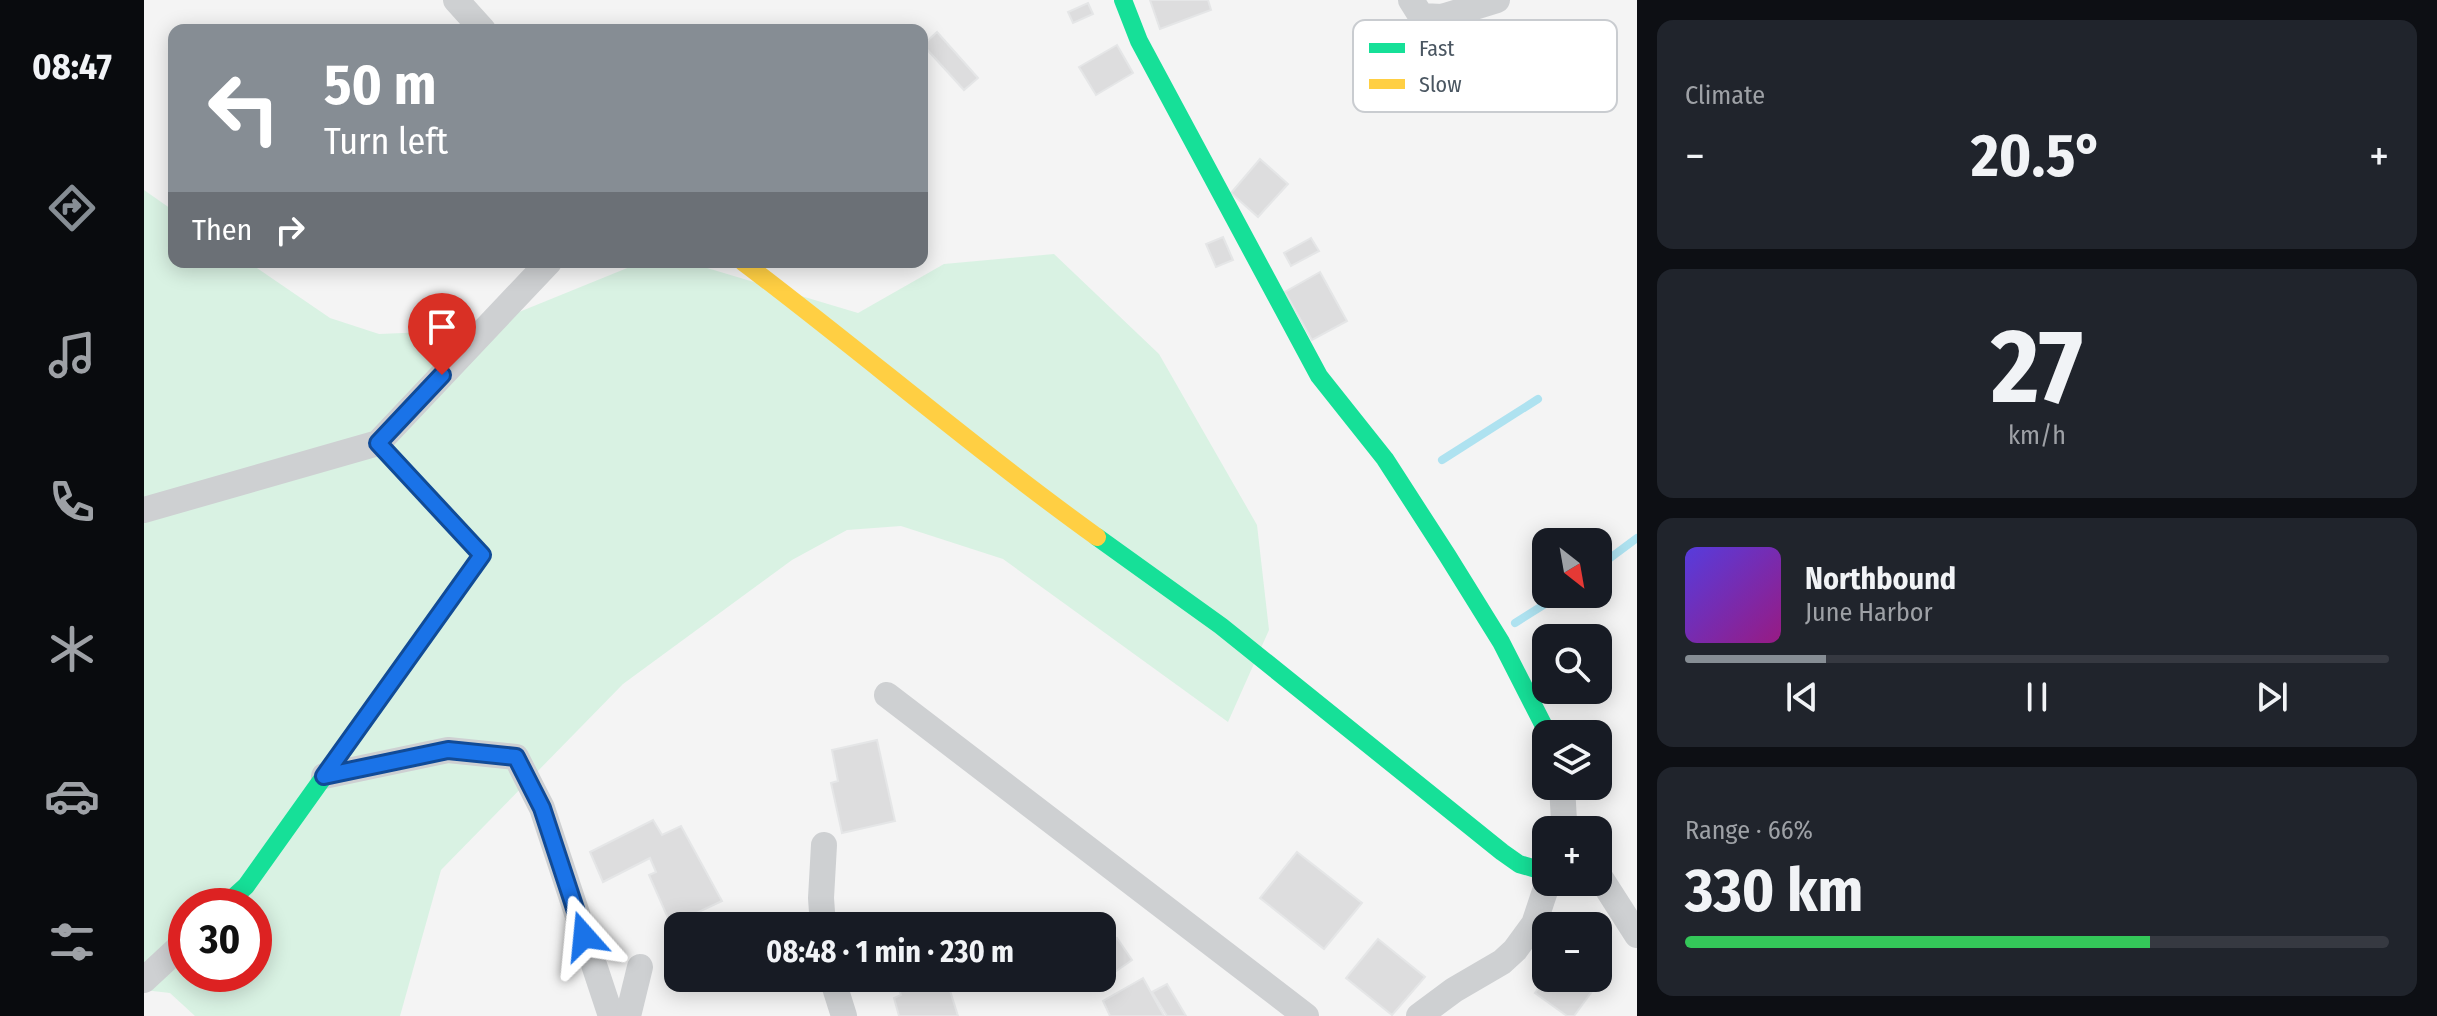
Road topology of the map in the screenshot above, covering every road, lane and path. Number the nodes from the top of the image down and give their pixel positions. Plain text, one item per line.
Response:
1 (456, 0) edge
2 (1123, 0) edge
3 (1411, 0) edge
4 (1497, 0) edge
5 (478, 24) edge
6 (543, 268) edge
7 (751, 268) edge
8 (378, 443) junction
9 (144, 510) edge
10 (887, 695) dead end
11 (1541, 720) edge
12 (324, 776) junction
13 (824, 845) dead end
14 (1532, 868) edge
15 (244, 888) edge
16 (1543, 896) edge
17 (1612, 896) edge
18 (822, 912) edge
19 (1637, 935) edge
20 (168, 958) edge
21 (640, 967) dead end
22 (144, 980) edge
23 (836, 992) edge
24 (611, 1016) edge
25 (628, 1016) edge
26 (844, 1016) edge
27 (1306, 1016) edge
28 (1419, 1016) edge

1 - 5 street
2 - 11 street
3 - 4 street
6 - 8 street
7 - 14 street
8 - 9 street
8 - 12 street
10 - 27 street
12 - 15 street
12 - 24 street
13 - 18 street
16 - 28 street
17 - 19 street
20 - 22 street
21 - 25 street
23 - 26 street

